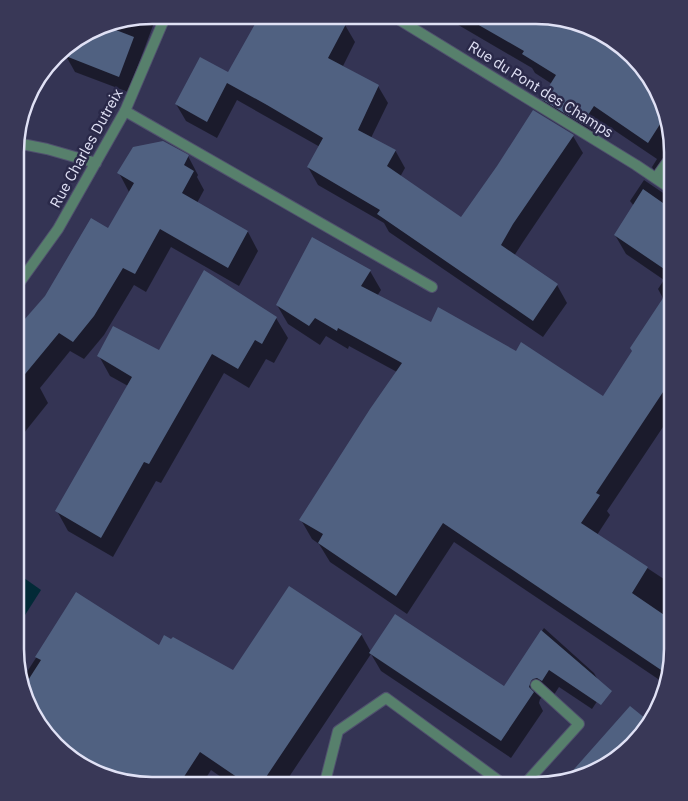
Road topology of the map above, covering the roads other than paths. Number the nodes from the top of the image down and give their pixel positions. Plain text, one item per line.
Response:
1 (162, 24) edge
2 (406, 24) edge
3 (125, 111) junction
4 (24, 144) edge
5 (96, 163) junction
6 (664, 167) edge
7 (656, 178) junction
8 (664, 184) edge
9 (24, 276) edge
10 (432, 287) dead end
11 (536, 685) dead end
12 (326, 777) edge
13 (494, 777) edge
14 (531, 777) edge

1 - 3 street, Rue Charles Dutreix
2 - 7 street, Rue du Pont des Champs
3 - 5 street, Rue Charles Dutreix
3 - 10 street
4 - 5 street
5 - 9 street, Rue Charles Dutreix
6 - 7 street
7 - 8 street, Rue du Pont des Champs
11 - 14 street
12 - 13 street

